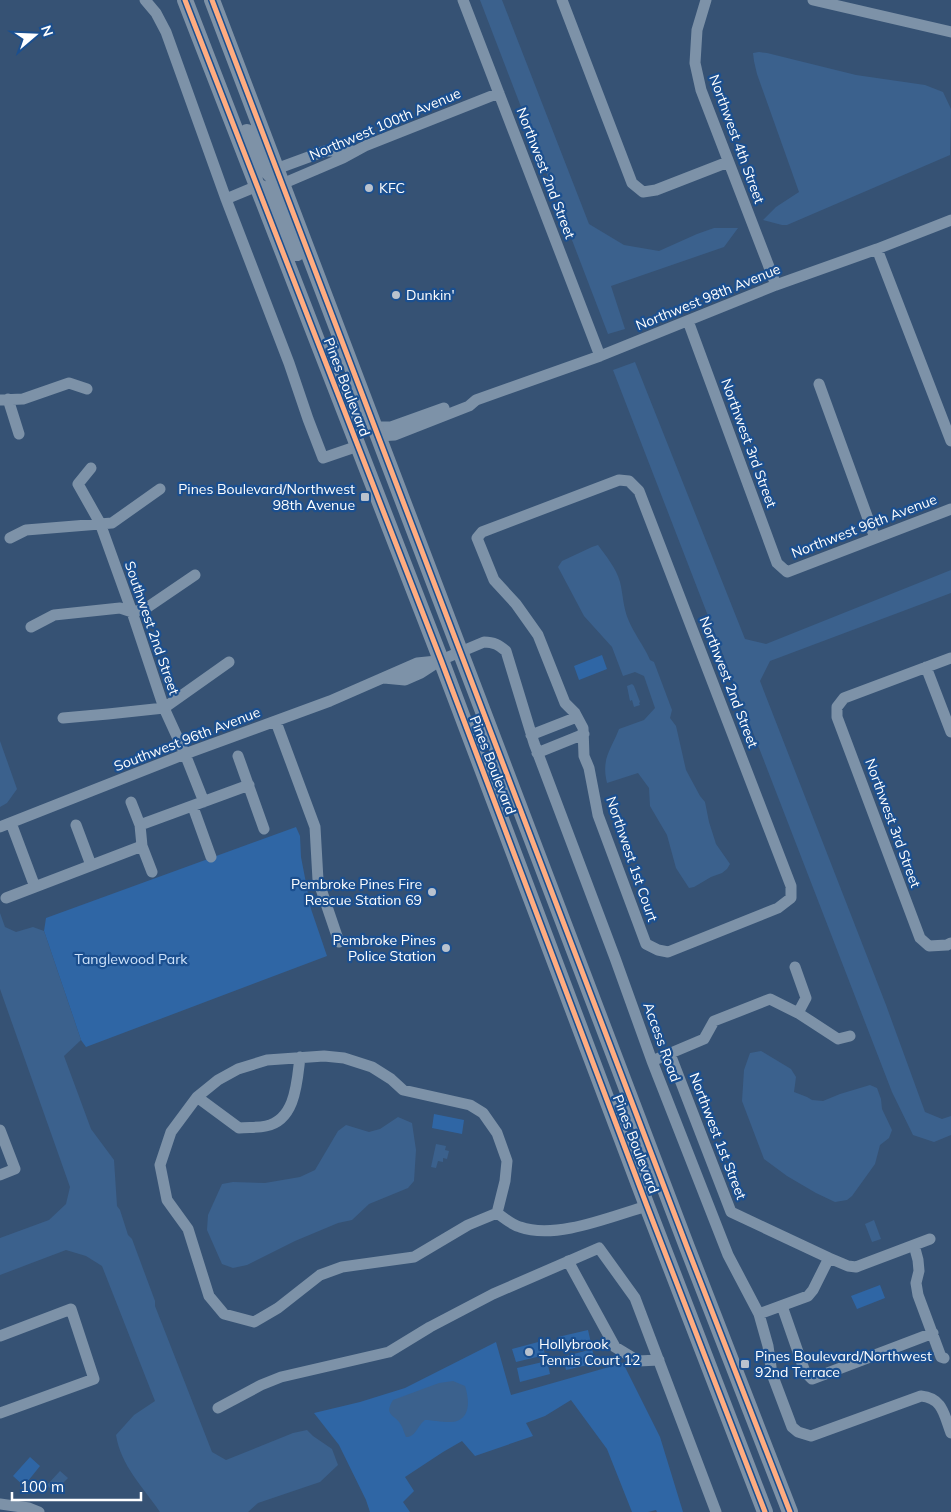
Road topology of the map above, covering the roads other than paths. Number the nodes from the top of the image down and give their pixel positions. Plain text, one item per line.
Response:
1 (145, 0) edge
2 (185, 0) edge
3 (212, 0) edge
4 (463, 0) edge
5 (562, 0) edge
6 (706, 0) edge
7 (813, 0) edge
8 (951, 32) edge
9 (208, 60) junction
10 (499, 93) junction
11 (355, 151) junction
12 (728, 162) junction
13 (279, 176) junction
14 (258, 186) junction
15 (226, 199) junction
16 (951, 220) edge
17 (877, 249) junction
18 (296, 285) junction
19 (776, 285) junction
20 (332, 313) junction
21 (688, 321) junction
22 (600, 356) junction
23 (819, 384) dead end
24 (87, 389) dead end
25 (4, 400) edge
26 (377, 432) junction
27 (19, 434) dead end
28 (951, 442) edge
29 (358, 446) junction
30 (91, 468) dead end
31 (160, 489) dead end
32 (951, 509) edge
33 (100, 523) junction
34 (482, 532) joint
35 (10, 538) dead end
36 (875, 538) junction
37 (419, 542) junction
38 (787, 572) joint
39 (195, 574) dead end
40 (132, 612) junction
41 (31, 627) dead end
42 (506, 651) joint
43 (461, 652) junction
44 (951, 658) edge
45 (441, 660) junction
46 (229, 662) dead end
47 (926, 667) junction
48 (164, 708) junction
49 (577, 717) junction
50 (63, 718) dead end
51 (276, 722) junction
52 (951, 732) edge
53 (584, 734) junction
54 (531, 735) junction
55 (537, 753) junction
56 (185, 754) junction
57 (238, 756) dead end
58 (249, 786) junction
59 (131, 802) dead end
60 (204, 802) junction
61 (192, 806) junction
62 (5, 825) edge
63 (76, 825) dead end
64 (140, 825) junction
65 (264, 829) dead end
66 (142, 846) junction
67 (211, 857) dead end
68 (91, 866) junction
69 (543, 868) junction
70 (152, 872) dead end
71 (522, 876) junction
72 (35, 886) junction
73 (6, 898) dead end
74 (339, 942) dead end
75 (951, 943) edge
76 (651, 948) joint
77 (795, 967) dead end
78 (798, 1013) junction
79 (850, 1036) dead end
80 (670, 1054) junction
81 (300, 1057) junction
82 (652, 1061) junction
83 (197, 1097) junction
84 (0, 1130) edge
85 (0, 1175) edge
86 (647, 1206) junction
87 (497, 1213) junction
88 (930, 1239) dead end
89 (914, 1245) junction
90 (687, 1247) junction
91 (829, 1258) junction
92 (568, 1261) junction
93 (782, 1306) junction
94 (759, 1314) junction
95 (933, 1333) junction
96 (0, 1336) edge
97 (944, 1358) dead end
98 (659, 1360) junction
99 (712, 1375) junction
100 (218, 1408) dead end
101 (0, 1413) edge
102 (951, 1433) edge
103 (0, 1504) edge
104 (40, 1512) edge
105 (716, 1512) edge
106 (765, 1512) edge
107 (789, 1512) edge

1 - 15 street
2 - 9 highway, Pines Boulevard
3 - 13 highway, Pines Boulevard
4 - 10 street, Northwest 2nd Street
5 - 12 street
6 - 12 street, Northwest 4th Street
7 - 8 street
9 - 13 highway
9 - 14 highway, Pines Boulevard
10 - 11 street, Northwest 100th Avenue
10 - 22 street, Northwest 2nd Street
11 - 13 street, Northwest 100th Avenue
11 - 13 street
12 - 19 street, Northwest 4th Street
13 - 20 highway, Pines Boulevard
14 - 15 street
14 - 18 highway, Pines Boulevard
14 - 20 highway
15 - 29 street
16 - 17 street, Northwest 98th Avenue
17 - 19 street, Northwest 98th Avenue
17 - 28 street
18 - 26 highway
18 - 29 highway, Pines Boulevard
19 - 21 street, Northwest 98th Avenue
20 - 26 highway, Pines Boulevard
21 - 22 street, Northwest 98th Avenue
21 - 38 street, Northwest 3rd Street
22 - 26 street, Northwest 98th Avenue
23 - 36 street
24 - 25 street
25 - 27 street
26 - 37 highway, Pines Boulevard
29 - 37 highway
29 - 45 highway, Pines Boulevard
30 - 33 street, Southwest 2nd Street
31 - 33 street
32 - 36 street, Northwest 96th Avenue
33 - 35 street
33 - 40 street, Southwest 2nd Street
34 - 49 street, Northwest 1st Court
34 - 76 street, Northwest 2nd Street
36 - 38 street, Northwest 96th Avenue
37 - 43 highway, Pines Boulevard
39 - 40 street
40 - 41 street
40 - 48 street, Southwest 2nd Street
42 - 43 street, Southwest 96th Avenue
42 - 54 street, Access Road
43 - 45 street, Southwest 96th Avenue
43 - 69 highway, Pines Boulevard
44 - 47 street
45 - 51 street, Southwest 96th Avenue
45 - 71 highway, Pines Boulevard
46 - 48 street
47 - 52 street
47 - 75 street, Northwest 3rd Street
48 - 50 street
48 - 56 street, Southwest 2nd Street
49 - 53 street, Northwest 1st Court
49 - 54 street
51 - 56 street, Southwest 96th Avenue
51 - 74 street
53 - 55 street
53 - 76 street, Northwest 1st Court
54 - 55 street, Access Road
55 - 82 street, Access Road
56 - 60 street, Southwest 2nd Street
56 - 62 street, Southwest 96th Avenue
57 - 58 street
58 - 60 street
58 - 65 street
59 - 64 street
60 - 61 street
61 - 64 street
61 - 67 street
62 - 72 street
63 - 68 street
64 - 66 street
66 - 68 street
66 - 70 street
68 - 72 street
69 - 71 street
69 - 90 highway, Pines Boulevard
71 - 86 highway, Pines Boulevard
72 - 73 street
77 - 78 street
78 - 79 street
78 - 80 street
80 - 82 street
80 - 91 street, Northwest 1st Street
81 - 83 street
81 - 83 street
81 - 87 street
82 - 94 street, Access Road
83 - 87 street
84 - 85 street
86 - 87 street
86 - 90 highway
86 - 99 highway, Pines Boulevard
88 - 89 street, Northwest 1st Street
89 - 91 street, Northwest 1st Street
89 - 95 street
90 - 107 highway, Pines Boulevard
91 - 93 street
92 - 98 street
92 - 98 street
92 - 100 street
93 - 94 street
93 - 95 street
94 - 102 street, Access Road
95 - 97 street
96 - 101 street
98 - 105 street
99 - 106 highway, Pines Boulevard
99 - 107 highway
103 - 104 street

